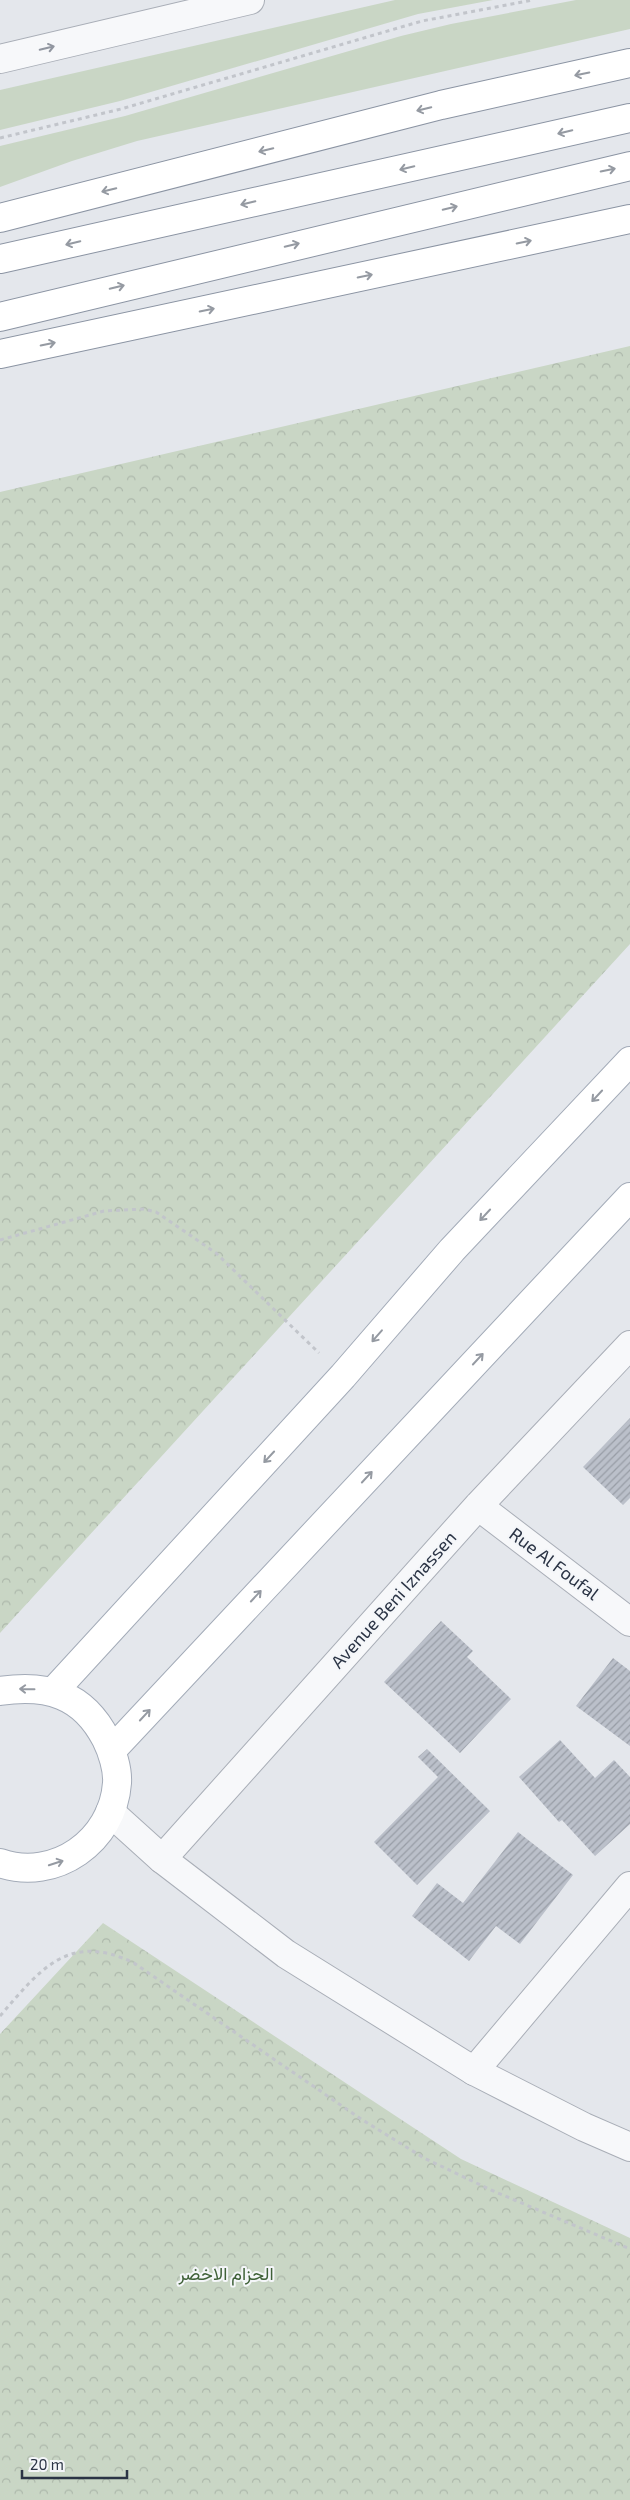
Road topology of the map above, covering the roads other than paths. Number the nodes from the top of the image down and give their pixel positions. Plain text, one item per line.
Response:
1 (250, 0) edge
2 (0, 59) edge
3 (630, 63) edge
4 (630, 118) edge
5 (630, 166) edge
6 (0, 218) edge
7 (630, 219) edge
8 (0, 260) edge
9 (0, 317) edge
10 (0, 354) edge
11 (630, 1061) edge
12 (630, 1196) edge
13 (630, 1345) edge
14 (478, 1506) junction
15 (630, 1622) edge
16 (0, 1691) edge
17 (53, 1692) junction
18 (112, 1750) junction
19 (110, 1812) junction
20 (162, 1859) junction
21 (3, 1868) edge
22 (630, 1886) edge
23 (474, 2071) junction
24 (630, 2147) edge

2 -> 1 street
3 -> 6 main road
4 -> 8 main road
9 -> 5 main road
10 -> 7 main road
11 -> 17 main road
18 -> 12 main road
13 - 14 street, Avenue Beni Iznassen
14 - 15 street, Rue Al Foufal
14 - 20 street, Avenue Beni Iznassen
17 -> 16 main road
17 - 18 main road
18 - 19 main road
19 - 20 street
21 -> 19 main road
20 - 23 street
22 - 23 street
23 - 24 street

